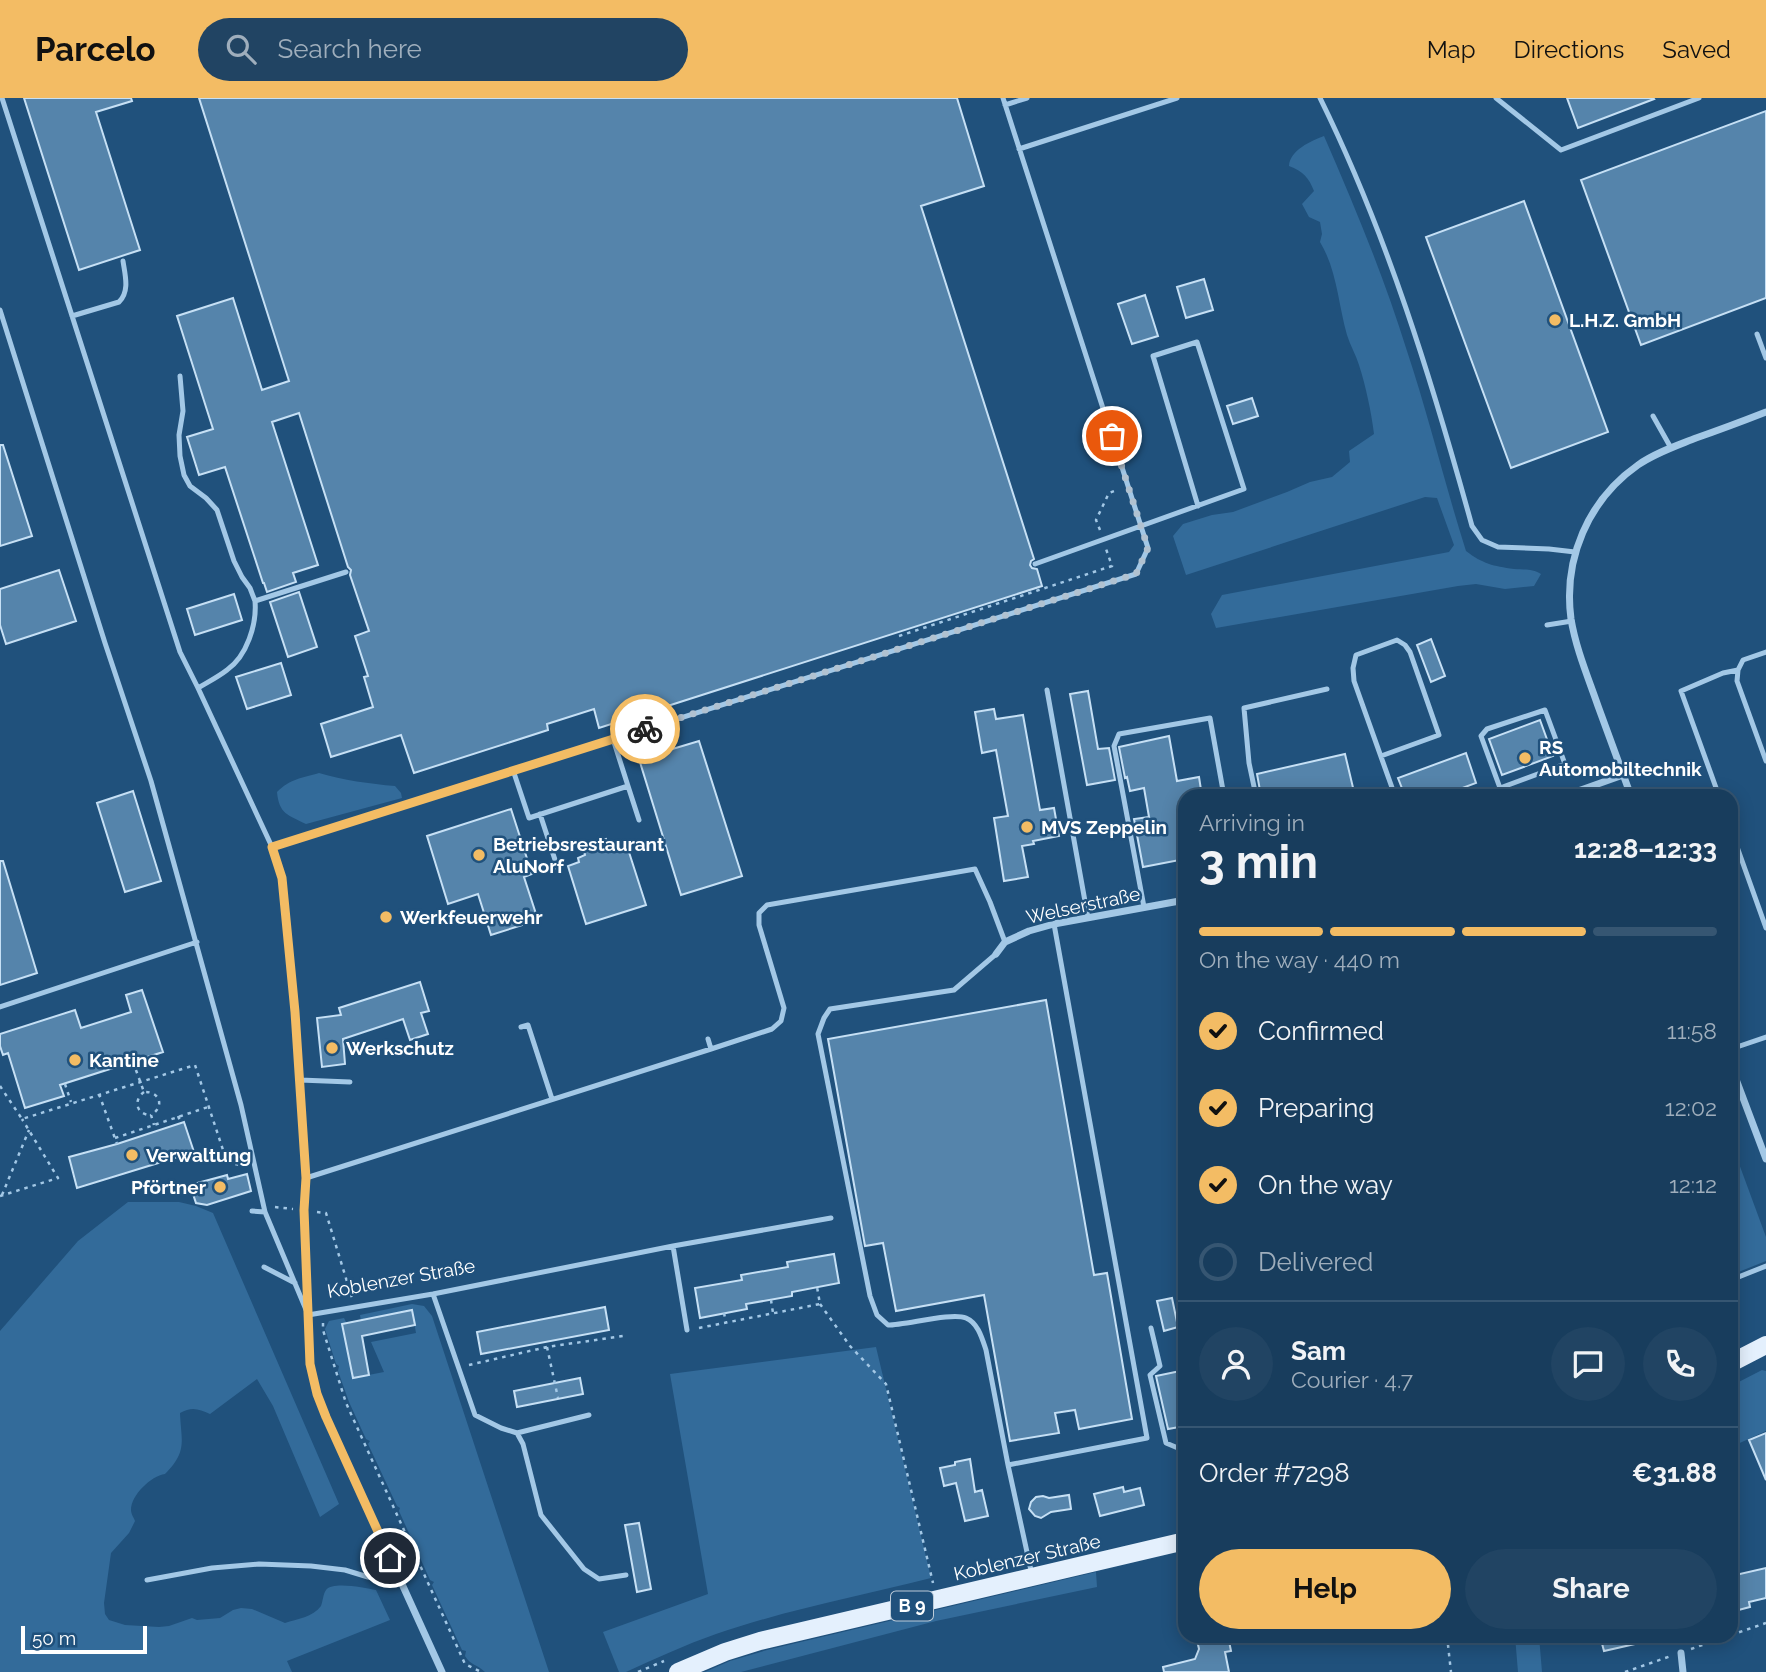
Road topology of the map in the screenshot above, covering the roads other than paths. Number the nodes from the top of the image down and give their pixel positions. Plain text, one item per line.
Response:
1 (2, 98) edge
2 (1003, 98) edge
3 (1027, 98) edge
4 (1177, 98) edge
5 (1320, 98) edge
6 (1496, 98) edge
7 (1699, 98) edge
8 (1005, 105) junction
9 (1019, 149) junction
10 (123, 261) dead end
11 (0, 310) edge
12 (72, 316) junction
13 (1757, 334) dead end
14 (1766, 358) edge
15 (180, 376) dead end
16 (1766, 412) edge
17 (1653, 416) dead end
18 (1671, 448) junction
19 (1198, 506) junction
20 (1140, 527) junction
21 (1575, 552) junction
22 (1035, 564) dead end
23 (346, 572) dead end
24 (255, 601) junction
25 (1572, 621) junction
26 (1547, 625) dead end
27 (1766, 652) edge
28 (1738, 670) junction
29 (198, 688) junction
30 (1327, 689) dead end
31 (1047, 690) dead end
32 (613, 739) junction
33 (1381, 756) junction
34 (1766, 761) edge
35 (513, 770) junction
36 (1623, 775) junction
37 (628, 786) junction
38 (1500, 788) joint
39 (1223, 789) edge
40 (1254, 789) edge
41 (1393, 789) edge
42 (1584, 789) edge
43 (1628, 789) edge
44 (1716, 789) edge
45 (541, 814) junction
46 (639, 820) dead end
47 (272, 847) junction
48 (1738, 850) edge
49 (973, 860) dead end
50 (930, 868) dead end
51 (558, 869) dead end
52 (975, 869) junction
53 (887, 876) dead end
54 (932, 876) junction
55 (844, 884) dead end
56 (888, 884) junction
57 (846, 891) junction
58 (800, 892) dead end
59 (802, 899) junction
60 (1178, 901) edge
61 (1144, 907) junction
62 (1088, 918) junction
63 (1054, 924) junction
64 (1766, 928) edge
65 (197, 942) junction
66 (1005, 942) junction
67 (996, 954) joint
68 (0, 1007) edge
69 (747, 1026) dead end
70 (521, 1027) dead end
71 (751, 1036) junction
72 (1766, 1037) edge
73 (708, 1039) dead end
74 (1738, 1047) edge
75 (711, 1049) junction
76 (668, 1052) dead end
77 (671, 1061) junction
78 (629, 1065) dead end
79 (632, 1074) junction
80 (587, 1079) dead end
81 (300, 1080) junction
82 (350, 1082) dead end
83 (590, 1087) junction
84 (1738, 1092) edge
85 (552, 1099) junction
86 (1766, 1159) edge
87 (306, 1178) junction
88 (265, 1208) junction
89 (252, 1211) dead end
90 (831, 1218) dead end
91 (673, 1246) junction
92 (1766, 1266) edge
93 (264, 1267) dead end
94 (1738, 1277) edge
95 (295, 1283) junction
96 (433, 1294) junction
97 (308, 1315) junction
98 (1151, 1328) dead end
99 (687, 1330) road end
100 (1766, 1345) edge
101 (1738, 1359) edge
102 (589, 1416) dead end
103 (517, 1433) junction
104 (1178, 1448) edge
105 (1008, 1465) junction
106 (1178, 1543) edge
107 (626, 1575) dead end
108 (1033, 1577) junction
109 (148, 1580) dead end
110 (401, 1582) junction
111 (1681, 1653) dead end
112 (442, 1672) edge
113 (678, 1672) edge
114 (1682, 1672) edge

1 - 12 lane
2 - 8 lane
3 - 8 lane
4 - 9 lane
5 - 21 lane
6 - 7 lane
8 - 9 lane
9 - 20 lane
10 - 12 lane
11 - 65 lane
12 - 29 lane
13 - 14 lane
15 - 24 lane
16 - 18 street
17 - 18 lane
18 - 21 street
19 - 19 lane
19 - 20 lane
20 - 22 lane
20 - 32 lane
21 - 25 street
23 - 24 lane
24 - 29 lane
25 - 26 lane
25 - 36 street
27 - 28 lane
28 - 34 lane
28 - 44 lane
29 - 47 lane
30 - 40 lane
31 - 62 lane
32 - 35 lane
32 - 37 lane
33 - 33 lane
33 - 41 lane
35 - 45 lane
35 - 47 lane
36 - 42 street
36 - 43 street
37 - 45 lane
37 - 46 lane
38 - 38 lane
39 - 61 lane
45 - 51 lane
47 - 81 lane
48 - 64 lane
49 - 52 lane
50 - 54 lane
52 - 54 lane
52 - 66 lane
53 - 56 lane
54 - 56 lane
55 - 57 lane
56 - 57 lane
57 - 59 lane
58 - 59 lane
59 - 71 lane
60 - 61 street, Welserstraße
61 - 62 street, Welserstraße
62 - 63 street, Welserstraße
63 - 66 street, Welserstraße
63 - 105 lane
65 - 68 lane
65 - 88 lane
66 - 67 street, Welserstraße
67 - 105 lane
69 - 71 lane
70 - 85 lane
71 - 75 lane
72 - 74 lane
73 - 75 lane
75 - 77 lane
76 - 77 lane
77 - 79 lane
78 - 79 lane
79 - 83 lane
80 - 83 lane
81 - 82 lane
81 - 87 lane
83 - 85 lane
84 - 86 street
85 - 87 lane
87 - 97 lane
88 - 89 lane
88 - 95 lane
90 - 91 lane, Koblenzer Straße
91 - 96 lane, Koblenzer Straße
91 - 99 lane
92 - 94 lane
93 - 95 lane
95 - 97 lane
96 - 97 lane, Koblenzer Straße
96 - 103 lane
97 - 110 street, Koblenzer Straße
98 - 104 lane
100 - 101 main road
102 - 103 lane
103 - 107 lane
105 - 108 lane
106 - 108 main road, Koblenzer Straße / B 9
108 - 113 main road, Koblenzer Straße / B 9
109 - 110 lane
110 - 112 street, Koblenzer Straße
111 - 114 street

